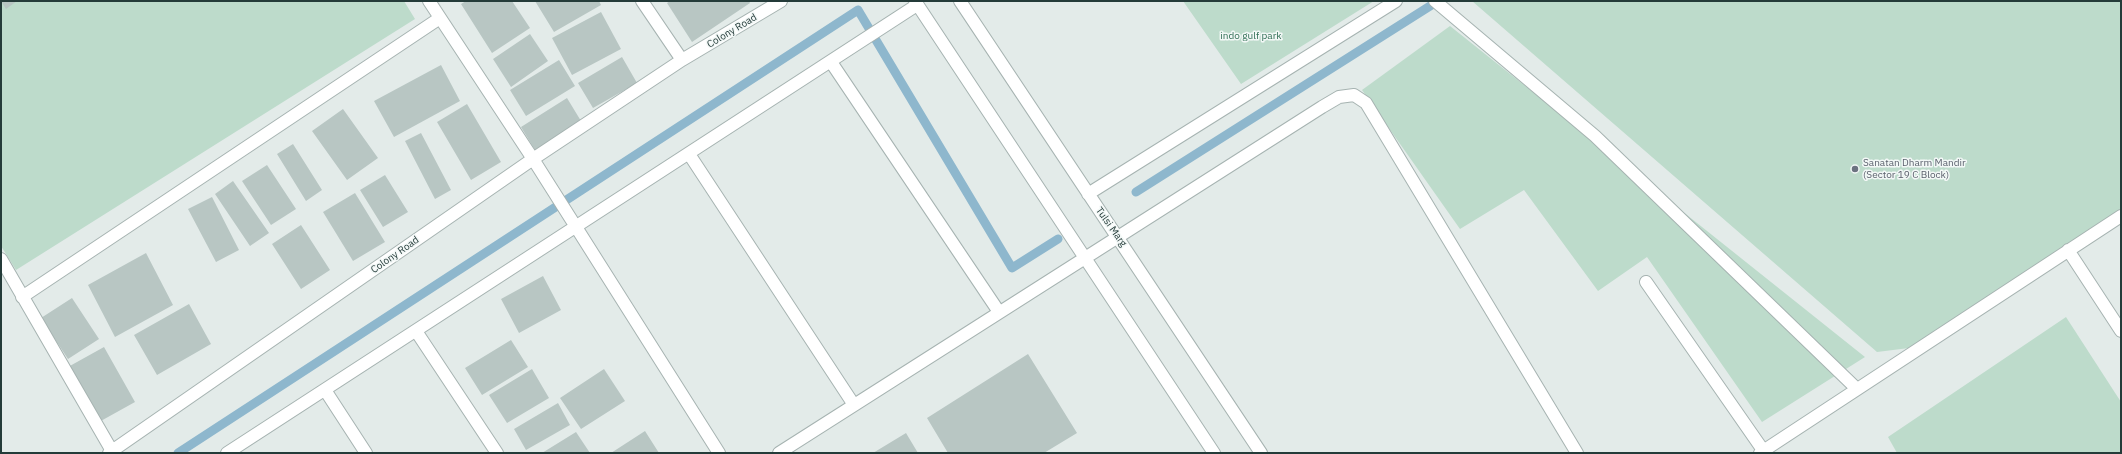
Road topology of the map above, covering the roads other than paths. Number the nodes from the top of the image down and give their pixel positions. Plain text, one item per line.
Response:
1 (428, 1) edge
2 (642, 1) edge
3 (781, 1) edge
4 (960, 1) edge
5 (1396, 1) edge
6 (1435, 1) edge
7 (916, 3) edge
8 (440, 18) junction
9 (682, 60) junction
10 (831, 62) junction
11 (689, 154) junction
12 (536, 163) junction
13 (1088, 194) junction
14 (2121, 216) edge
15 (574, 223) junction
16 (1118, 237) junction
17 (2068, 250) junction
18 (1085, 258) junction
19 (1, 259) edge
20 (1646, 282) dead end
21 (22, 297) junction
22 (1000, 312) junction
23 (2121, 330) edge
24 (416, 331) junction
25 (1857, 389) junction
26 (325, 390) junction
27 (854, 405) junction
28 (111, 452) edge
29 (1763, 452) edge
30 (228, 453) edge
31 (366, 453) edge
32 (497, 453) edge
33 (719, 453) edge
34 (779, 453) edge
35 (1214, 453) edge
36 (1261, 453) edge
37 (1577, 453) edge

1 - 8 street
2 - 9 street
3 - 9 street, Colony Road
4 - 13 street, Tulsi Marg
5 - 13 street
6 - 25 street
7 - 10 street
7 - 18 street
8 - 12 street
8 - 21 street
9 - 12 street, Colony Road
10 - 11 street
10 - 22 street
11 - 15 street
11 - 27 street
12 - 15 street
12 - 28 street, Colony Road
13 - 16 street, Tulsi Marg
14 - 17 street
15 - 24 street
15 - 33 street
16 - 18 street
16 - 36 street, Tulsi Marg
16 - 37 street
17 - 23 street
17 - 25 street
18 - 22 street
18 - 35 street
19 - 21 street
20 - 29 street
21 - 28 street
22 - 27 street
24 - 26 street
24 - 32 street
25 - 29 street
26 - 30 street
26 - 31 street
27 - 34 street

